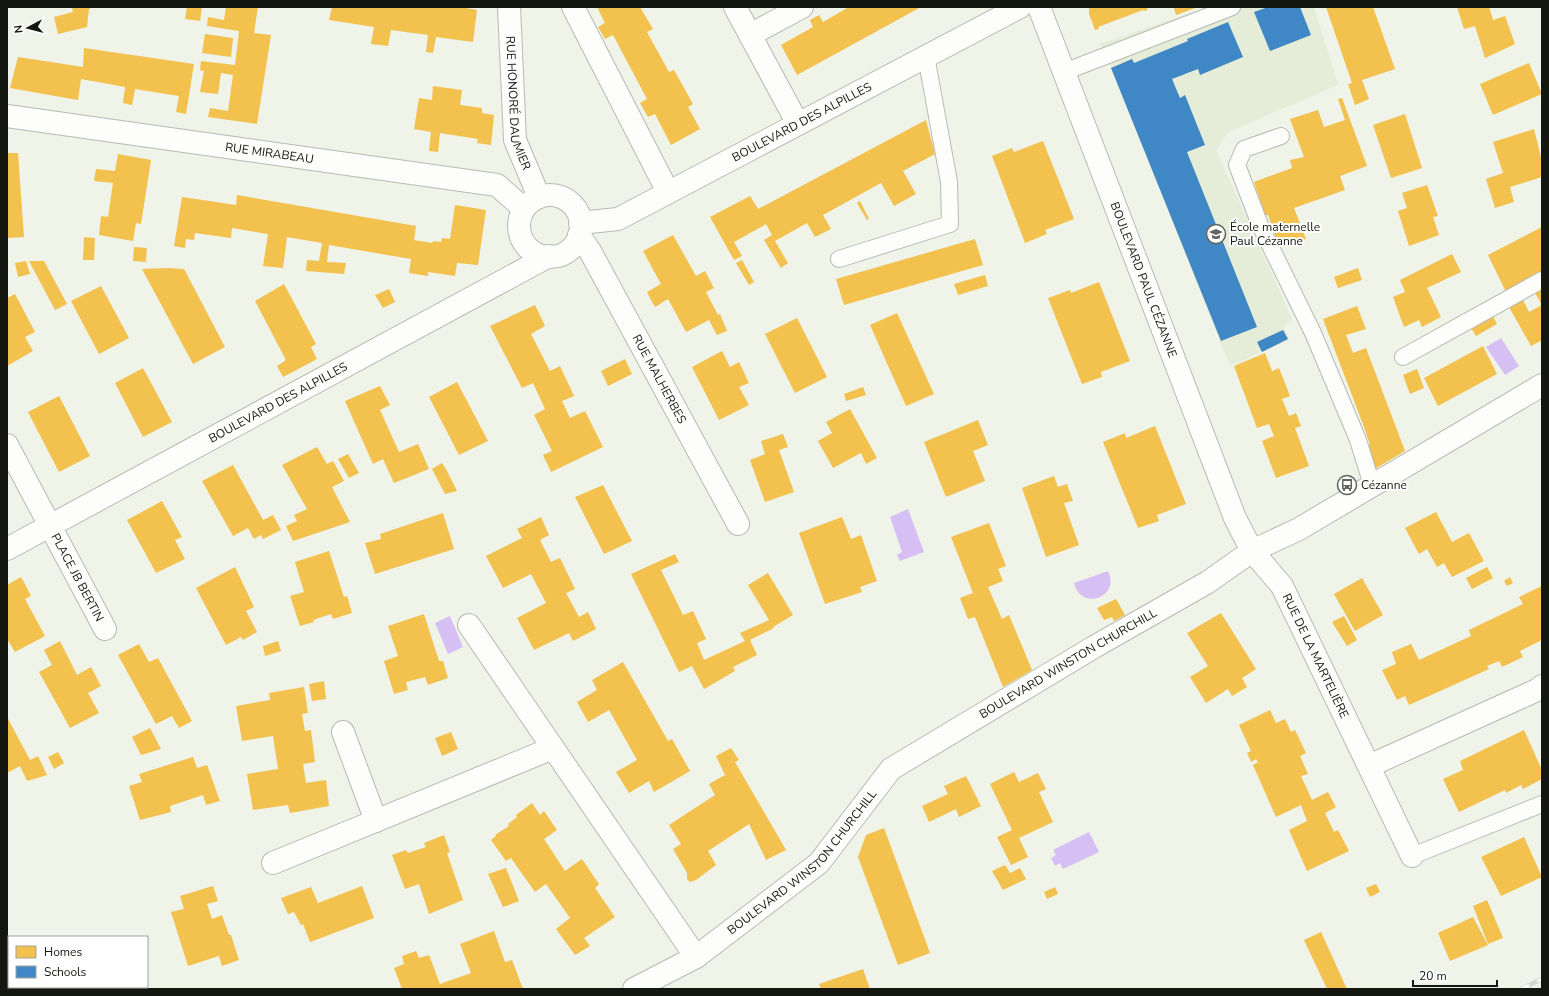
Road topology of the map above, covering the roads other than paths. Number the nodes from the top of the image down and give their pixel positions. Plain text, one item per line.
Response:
1 (509, 7) edge
2 (573, 7) edge
3 (735, 7) edge
4 (802, 7) edge
5 (1020, 7) edge
6 (1038, 7) edge
7 (1232, 7) edge
8 (750, 35) junction
9 (926, 56) junction
10 (1064, 72) junction
11 (7, 116) edge
12 (798, 124) junction
13 (1281, 136) dead end
14 (668, 192) junction
15 (532, 203) junction
16 (580, 229) junction
17 (549, 256) junction
18 (839, 259) dead end
19 (1542, 280) edge
20 (1403, 357) dead end
21 (1542, 385) edge
22 (7, 445) edge
23 (1372, 485) junction
24 (738, 524) dead end
25 (49, 526) junction
26 (7, 549) edge
27 (1252, 551) junction
28 (469, 625) dead end
29 (105, 629) dead end
30 (1542, 686) edge
31 (343, 732) dead end
32 (553, 748) junction
33 (1369, 766) junction
34 (1542, 804) edge
35 (376, 820) junction
36 (1412, 856) joint
37 (273, 863) dead end
38 (696, 957) junction
39 (634, 989) edge

1 - 15 street, RUE HONORÉ DAUMIER
2 - 14 street
3 - 8 street
4 - 8 street
5 - 9 street, BOULEVARD DES ALPILLES
6 - 10 street, BOULEVARD PAUL CÉZANNE
7 - 10 lane
8 - 12 street
9 - 12 street, BOULEVARD DES ALPILLES
9 - 18 lane
10 - 27 street, BOULEVARD PAUL CÉZANNE
11 - 15 street, RUE MIRABEAU
12 - 14 street, BOULEVARD DES ALPILLES
13 - 23 lane
14 - 16 street, BOULEVARD DES ALPILLES
15 - 16 street
15 - 17 street
16 - 17 street
16 - 24 street, RUE MALHERBES
17 - 25 street, BOULEVARD DES ALPILLES
19 - 20 lane
21 - 23 street, BOULEVARD WINSTON CHURCHILL
22 - 25 street, PLACE JB BERTIN
23 - 27 street, BOULEVARD WINSTON CHURCHILL
25 - 26 street, BOULEVARD DES ALPILLES
25 - 29 street, PLACE JB BERTIN
27 - 33 street, RUE DE LA MARTELIÈRE
27 - 38 street, BOULEVARD WINSTON CHURCHILL
28 - 32 street
30 - 33 street
31 - 35 street
32 - 35 street
32 - 38 street
33 - 36 street, RUE DE LA MARTELIÈRE
34 - 36 lane
35 - 37 street
38 - 39 street, BOULEVARD WINSTON CHURCHILL

